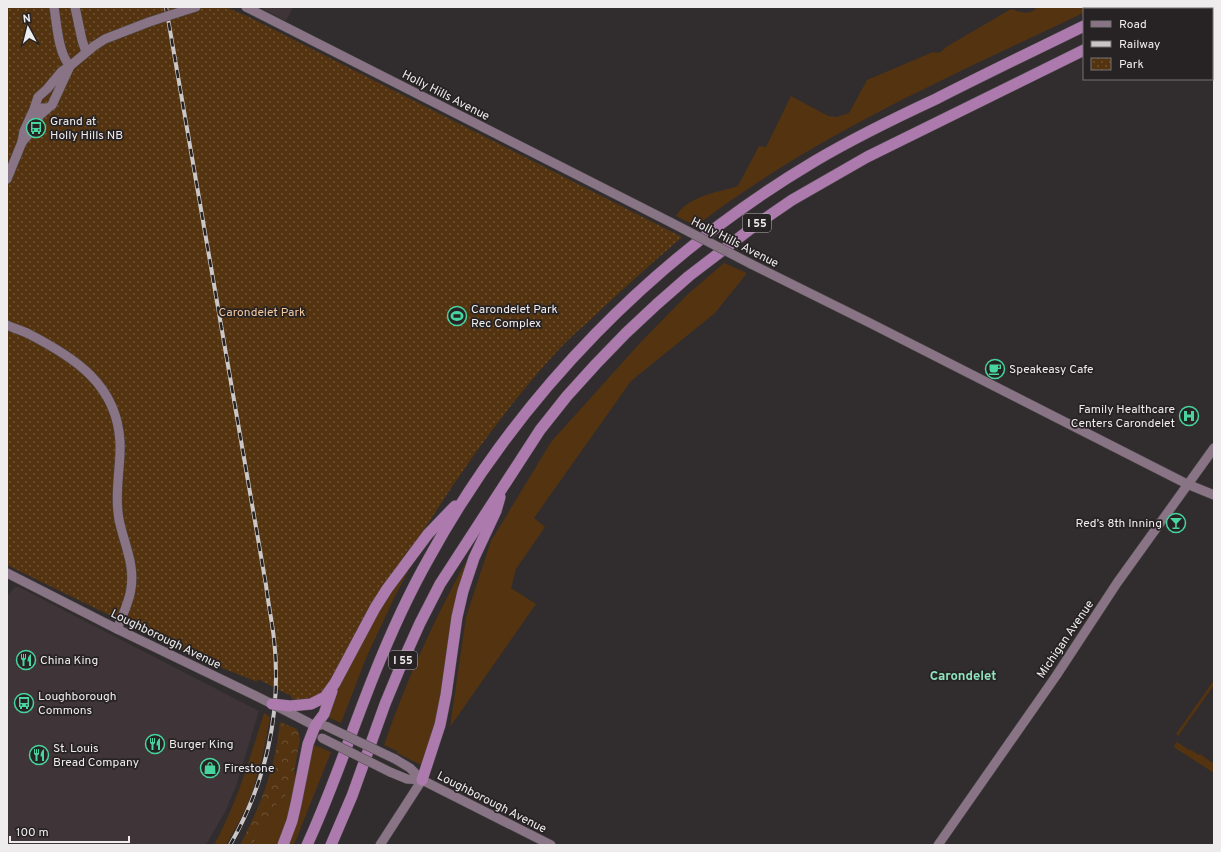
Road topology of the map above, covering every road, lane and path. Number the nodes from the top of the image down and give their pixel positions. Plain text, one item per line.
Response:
1 (54, 7) edge
2 (75, 7) edge
3 (196, 7) edge
4 (246, 7) edge
5 (1083, 26) edge
6 (1083, 50) edge
7 (86, 52) junction
8 (70, 66) junction
9 (43, 93) junction
10 (54, 100) junction
11 (37, 101) junction
12 (47, 108) junction
13 (22, 142) junction
14 (7, 179) edge
15 (7, 318) edge
16 (7, 325) edge
17 (25, 332) junction
18 (1214, 448) edge
19 (1187, 484) junction
20 (502, 488) junction
21 (469, 492) junction
22 (1214, 495) edge
23 (7, 573) edge
24 (117, 629) junction
25 (335, 683) junction
26 (272, 704) joint
27 (290, 709) junction
28 (315, 726) junction
29 (422, 780) junction
30 (283, 845) edge
31 (308, 845) edge
32 (331, 845) edge
33 (380, 845) edge
34 (551, 845) edge
35 (938, 845) edge

1 - 8 street
2 - 7 street
3 - 7 street, bridge
4 - 19 street, Holly Hills Avenue, bridge
5 - 21 highway, I 55
6 - 20 highway, I 55
7 - 8 street
8 - 9 street
8 - 10 street
9 - 10 street
9 - 11 street
10 - 12 street
11 - 12 street
11 - 13 street
12 - 13 street
13 - 14 street
15 - 17 street
16 - 17 street
17 - 24 street
18 - 19 street, Michigan Avenue
19 - 22 street, Holly Hills Avenue
19 - 35 street, Michigan Avenue
20 - 29 highway
20 - 32 highway, I 55
21 - 25 highway
21 - 31 highway, I 55
23 - 24 street, Loughborough Avenue
24 - 26 street, Loughborough Avenue, bridge
25 - 27 highway
25 - 28 highway
26 - 27 highway, bridge
27 - 28 street, Loughborough Avenue
28 - 29 street, Loughborough Avenue, bridge
28 - 29 street, Loughborough Avenue, bridge
28 - 30 highway
29 - 33 street
29 - 34 street, Loughborough Avenue

